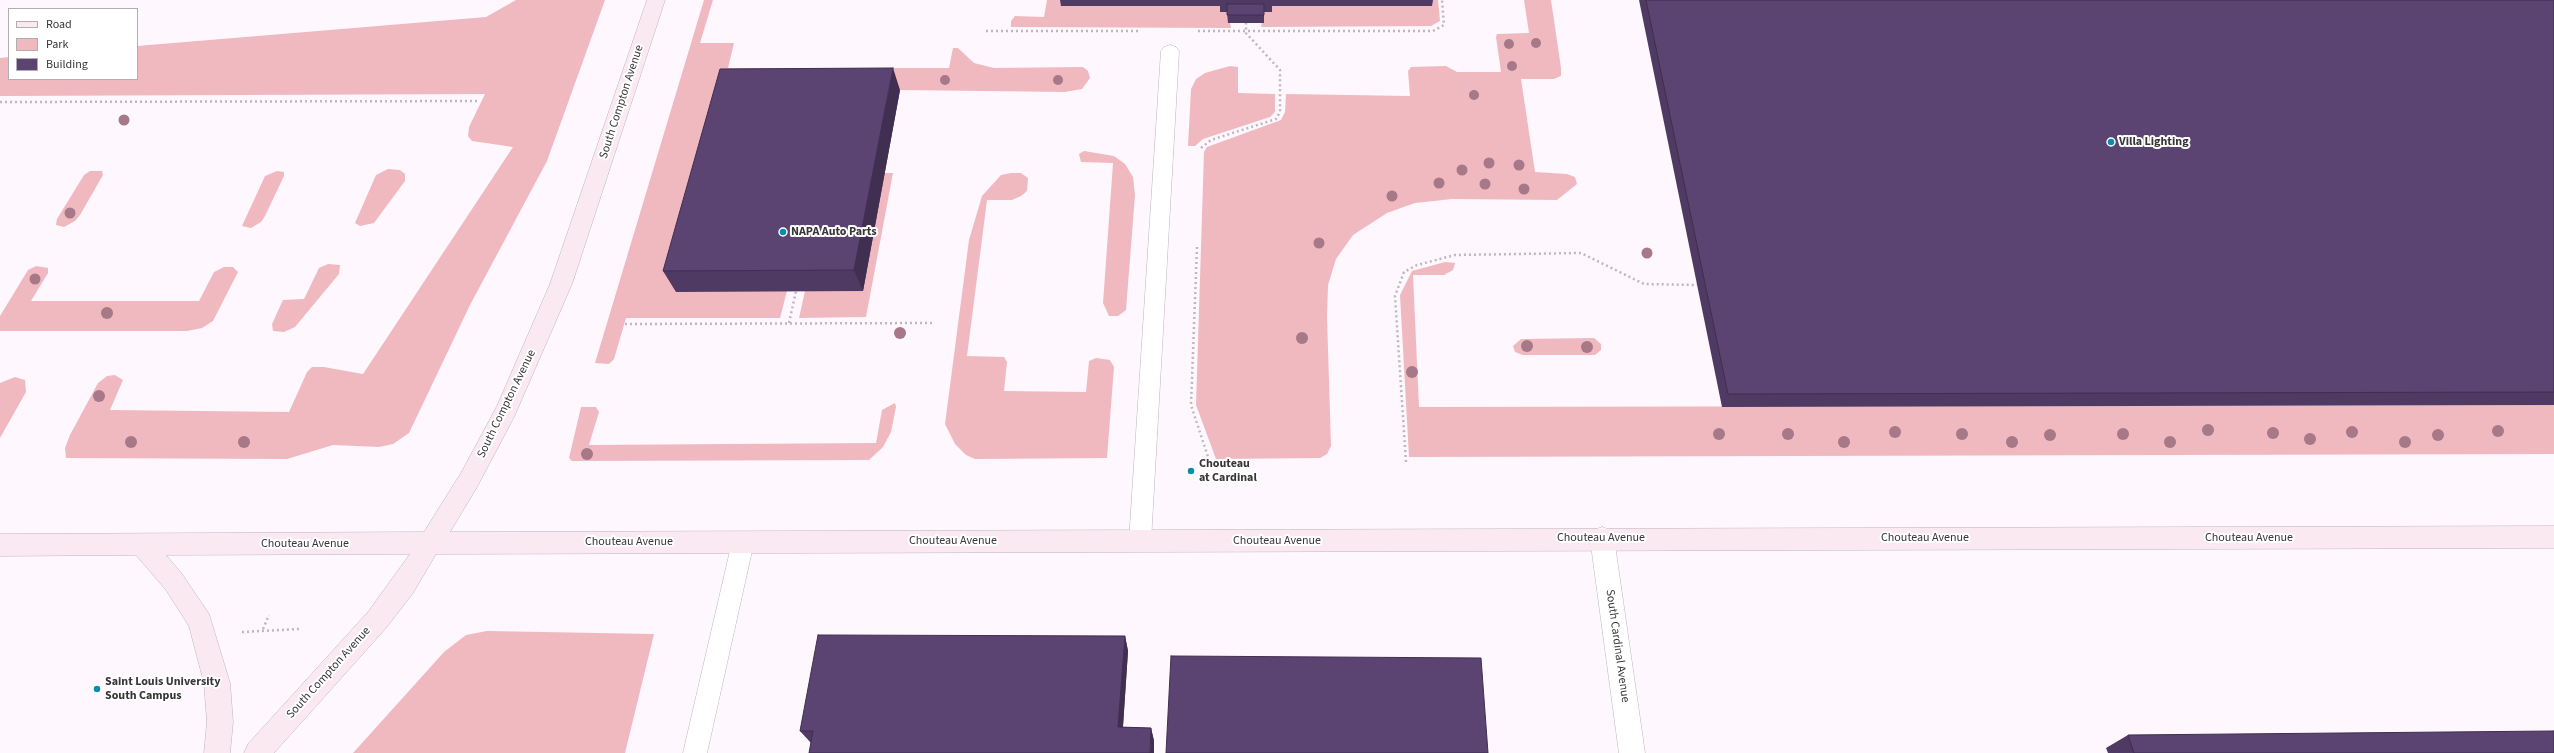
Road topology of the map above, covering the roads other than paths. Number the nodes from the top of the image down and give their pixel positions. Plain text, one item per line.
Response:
1 (656, 0) edge
2 (1170, 51) dead end
3 (1602, 538) junction
4 (2554, 538) edge
5 (1140, 541) junction
6 (743, 542) junction
7 (431, 543) junction
8 (141, 544) junction
9 (0, 545) edge
10 (217, 753) edge
11 (257, 753) edge
12 (695, 753) edge
13 (1632, 753) edge

1 - 7 main road, South Compton Avenue
2 - 5 lane
3 - 4 main road, Chouteau Avenue
3 - 5 main road, Chouteau Avenue
3 - 13 street, South Cardinal Avenue
5 - 6 main road, Chouteau Avenue
6 - 7 main road, Chouteau Avenue
6 - 12 lane
7 - 8 main road, Chouteau Avenue
7 - 11 main road, South Compton Avenue
8 - 9 main road, Chouteau Avenue
8 - 10 main road

